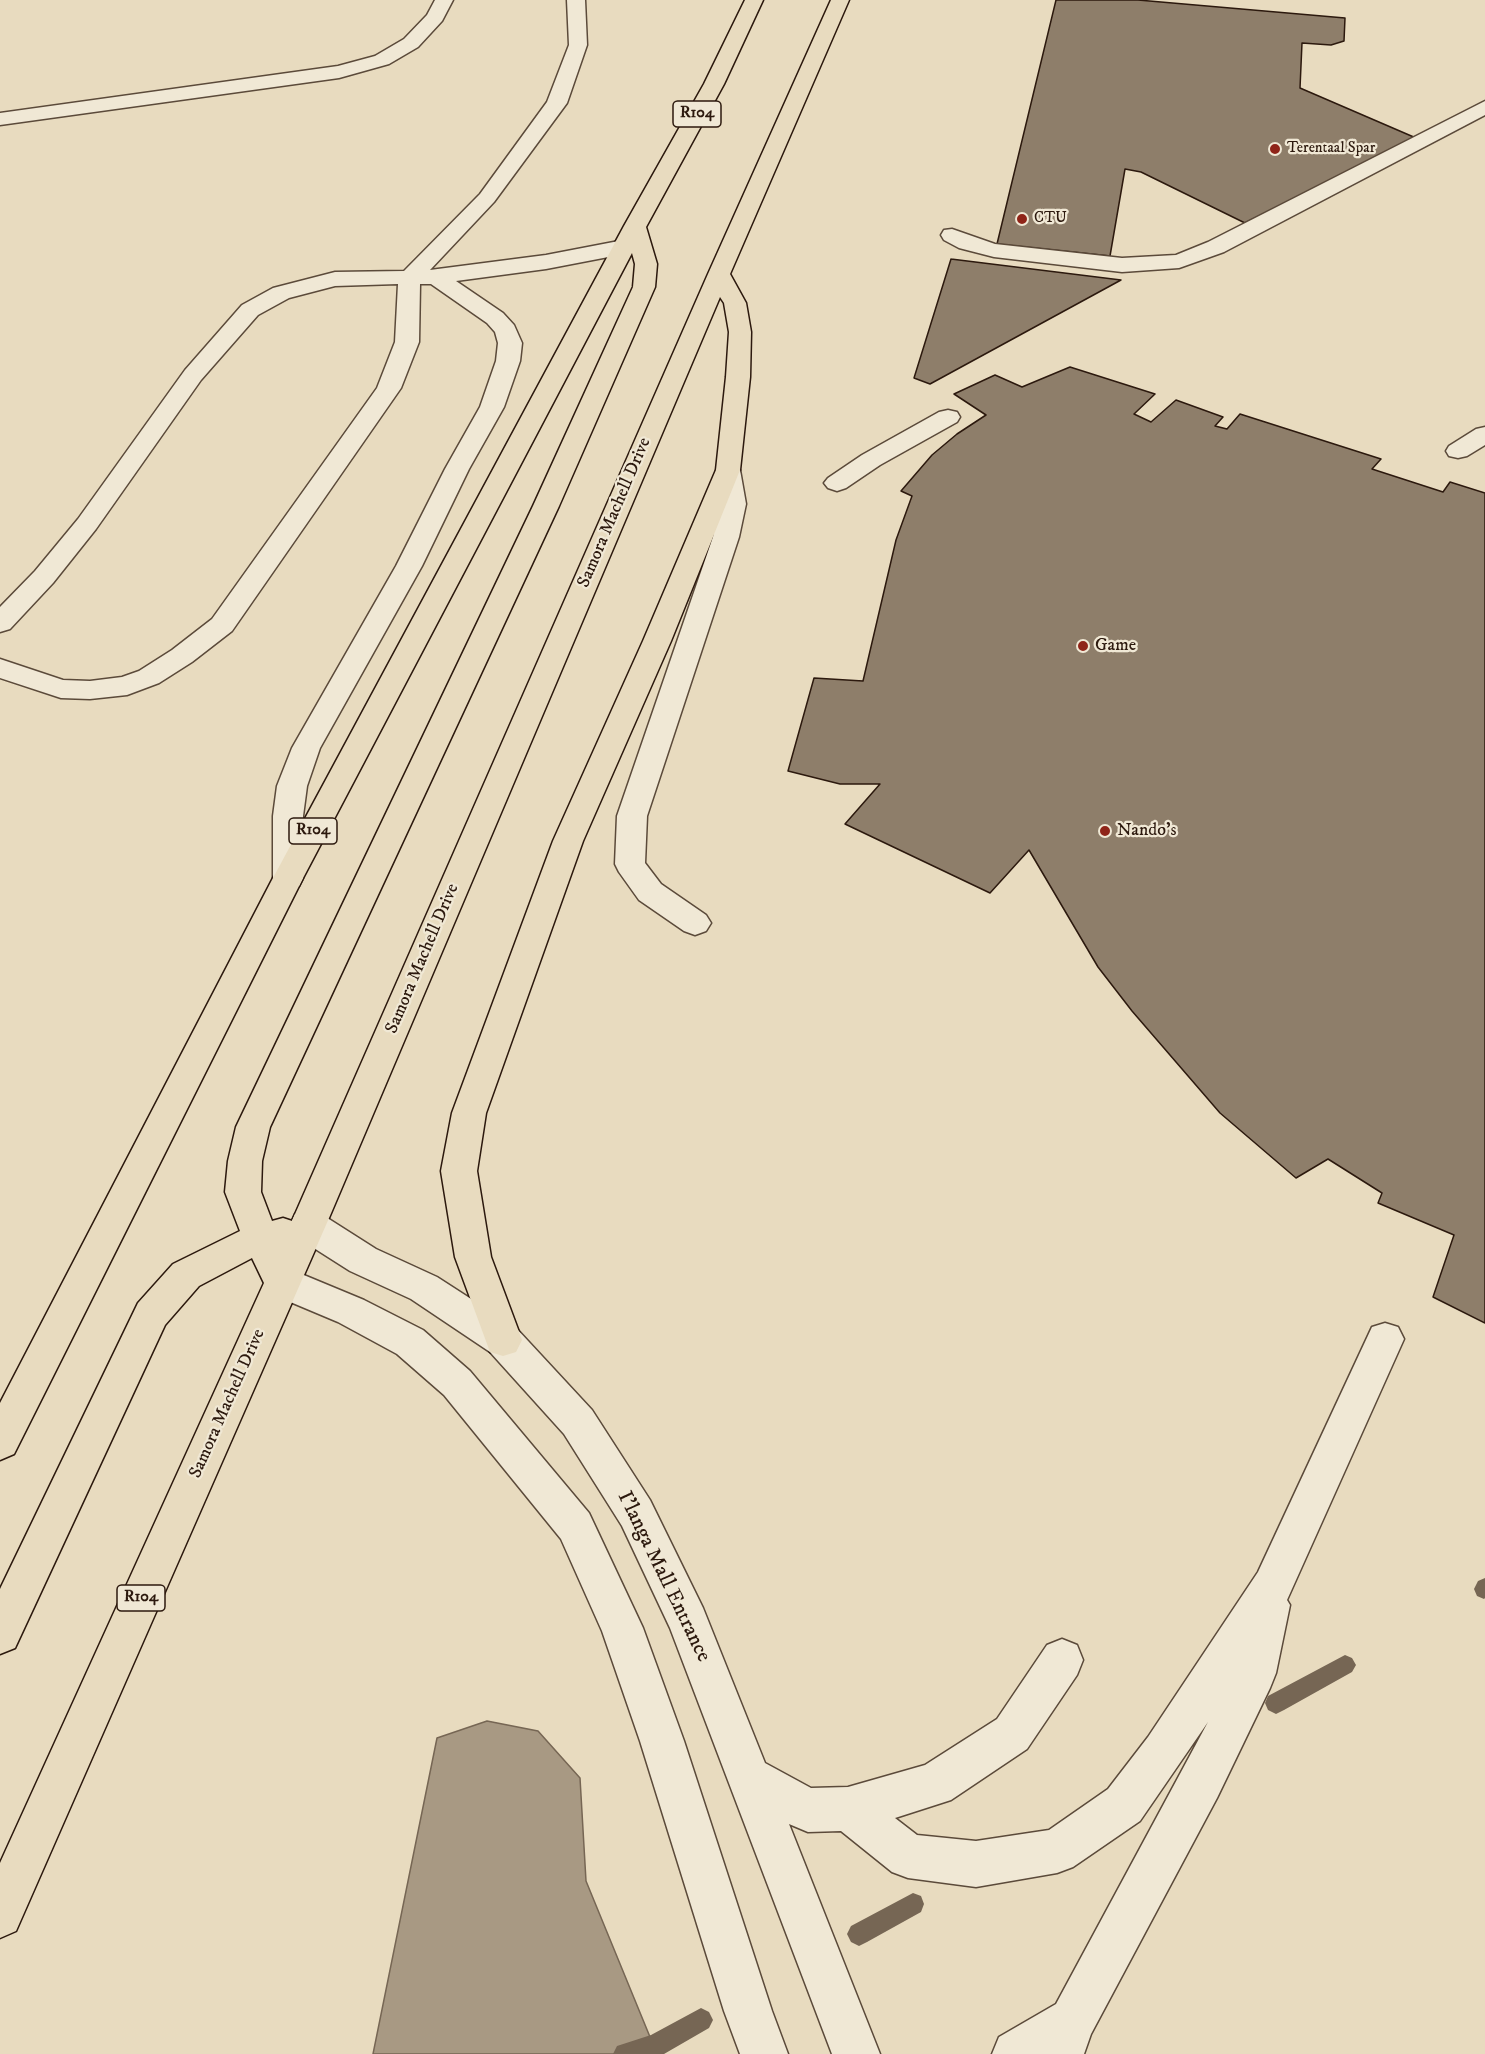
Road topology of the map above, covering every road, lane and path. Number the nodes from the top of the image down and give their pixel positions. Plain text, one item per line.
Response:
1 (444, 0) edge
2 (576, 0) edge
3 (754, 0) edge
4 (841, 4) edge
5 (729, 10) dead end
6 (714, 84) junction
7 (1485, 107) edge
8 (0, 119) edge
9 (952, 235) dead end
10 (629, 236) junction
11 (719, 274) junction
12 (436, 277) junction
13 (409, 279) junction
14 (948, 417) dead end
15 (1485, 434) edge
16 (1458, 451) dead end
17 (728, 470) junction
18 (837, 483) dead end
19 (0, 623) edge
20 (0, 668) edge
21 (288, 878) junction
22 (695, 923) dead end
23 (308, 1225) junction
24 (261, 1240) junction
25 (282, 1282) junction
26 (1385, 1339) dead end
27 (503, 1340) junction
28 (0, 1442) edge
29 (1273, 1586) junction
30 (0, 1634) edge
31 (1062, 1660) dead end
32 (751, 1779) junction
33 (848, 1809) junction
34 (0, 1915) edge
35 (1066, 2038) edge
36 (765, 2052) edge
37 (856, 2054) edge
38 (1016, 2054) edge

1 - 8 street
2 - 13 street
3 - 6 main road, R104
4 - 11 main road, Samora Machell Drive / R104
5 - 6 main road
6 - 10 main road, R104
7 - 9 street
10 - 12 street
10 - 21 main road, R104
10 - 24 main road
11 - 17 main road
11 - 23 main road, Samora Machell Drive / R104
12 - 13 street
12 - 21 street
13 - 19 street
13 - 20 street
14 - 18 street
15 - 16 street
17 - 22 street
17 - 27 main road
21 - 28 main road, R104
23 - 24 main road
23 - 25 main road, Samora Machell Drive / R104
23 - 27 street, I'langa Mall Entrance
24 - 25 main road
24 - 30 main road
25 - 34 main road, Samora Machell Drive / R104
25 - 36 street
26 - 29 street
27 - 32 street, I'langa Mall Entrance
29 - 33 street
29 - 35 street
31 - 33 street
32 - 33 street
32 - 37 street, I'langa Mall Entrance
35 - 38 street

